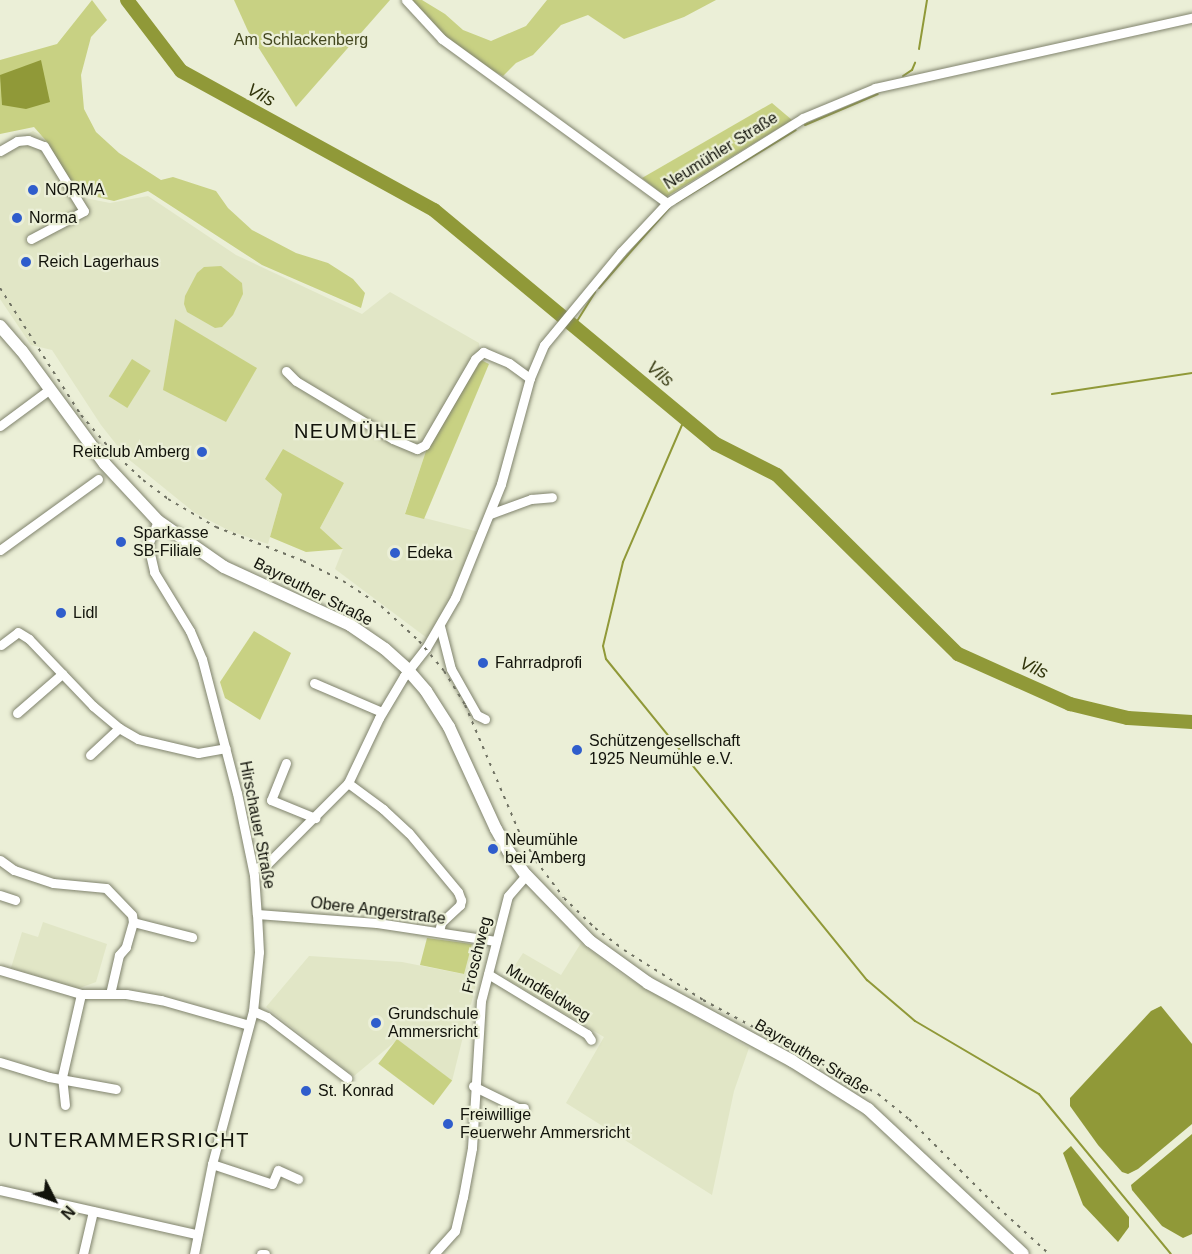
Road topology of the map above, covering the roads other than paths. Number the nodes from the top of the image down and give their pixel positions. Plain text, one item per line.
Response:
1 (406, 0) edge
2 (1192, 18) edge
3 (0, 151) edge
4 (668, 203) junction
5 (31, 239) dead end
6 (0, 326) edge
7 (286, 371) dead end
8 (530, 378) junction
9 (50, 389) junction
10 (0, 426) edge
11 (98, 479) dead end
12 (552, 498) dead end
13 (490, 514) junction
14 (158, 521) junction
15 (0, 550) edge
16 (440, 626) junction
17 (1, 645) edge
18 (407, 669) junction
19 (62, 674) junction
20 (314, 683) dead end
21 (382, 712) junction
22 (17, 713) dead end
23 (485, 719) dead end
24 (119, 728) junction
25 (226, 748) junction
26 (90, 755) dead end
27 (286, 763) dead end
28 (348, 783) junction
29 (315, 818) junction
30 (0, 860) edge
31 (253, 869) junction
32 (526, 875) junction
33 (0, 895) edge
34 (15, 900) dead end
35 (257, 914) junction
36 (133, 922) junction
37 (439, 932) junction
38 (192, 937) dead end
39 (496, 941) junction
40 (0, 970) edge
41 (488, 974) junction
42 (110, 993) junction
43 (81, 994) junction
44 (253, 1011) junction
45 (249, 1025) junction
46 (591, 1040) dead end
47 (0, 1062) edge
48 (62, 1077) junction
49 (347, 1078) dead end
50 (473, 1086) junction
51 (116, 1089) dead end
52 (64, 1105) dead end
53 (524, 1108) dead end
54 (212, 1164) junction
55 (298, 1179) dead end
56 (0, 1191) edge
57 (93, 1211) junction
58 (196, 1234) junction
59 (82, 1254) edge
60 (194, 1254) edge
61 (434, 1254) edge
62 (1023, 1254) edge

1 - 4 street
2 - 4 street, Neumühler Straße
3 - 5 street
4 - 8 street, Neumühler Straße
6 - 9 main road, Bayreuther Straße
7 - 8 street
8 - 13 street, Neumühler Straße
9 - 10 street
9 - 14 main road, Bayreuther Straße
11 - 15 street
12 - 13 street
13 - 16 street, Neumühler Straße
14 - 18 main road, Bayreuther Straße
14 - 25 street, Hirschauer Straße
16 - 18 street, Neumühler Straße
16 - 23 street
17 - 19 street
18 - 21 street, Neumühler Straße
18 - 32 main road, Bayreuther Straße
19 - 22 street
19 - 24 street
20 - 21 street
21 - 28 street, Neumühler Straße
24 - 25 street
24 - 26 street
25 - 31 street, Hirschauer Straße
27 - 29 street
28 - 29 street, Neumühler Straße
28 - 37 street
29 - 31 street, Neumühler Straße
30 - 36 street
31 - 35 street, Hirschauer Straße
32 - 39 street, Froschweg
32 - 62 main road, Bayreuther Straße
33 - 34 street
35 - 37 street, Obere Angerstraße
35 - 44 street, Hirschauer Straße
36 - 38 street
36 - 42 street
37 - 39 street, Obere Angerstraße
39 - 41 street, Froschweg
40 - 43 street
41 - 46 street, Mundfeldweg
41 - 50 street, Froschweg
42 - 43 street
42 - 45 street
43 - 48 street
44 - 45 street, Hirschauer Straße
44 - 49 street
45 - 54 street, Hirschauer Straße
47 - 48 street
48 - 51 street
48 - 52 street
50 - 53 street
50 - 61 street, Froschweg
54 - 55 street
54 - 58 street, Hirschauer Straße
56 - 57 street
57 - 58 street
57 - 59 street
58 - 60 street, Hirschauer Straße

